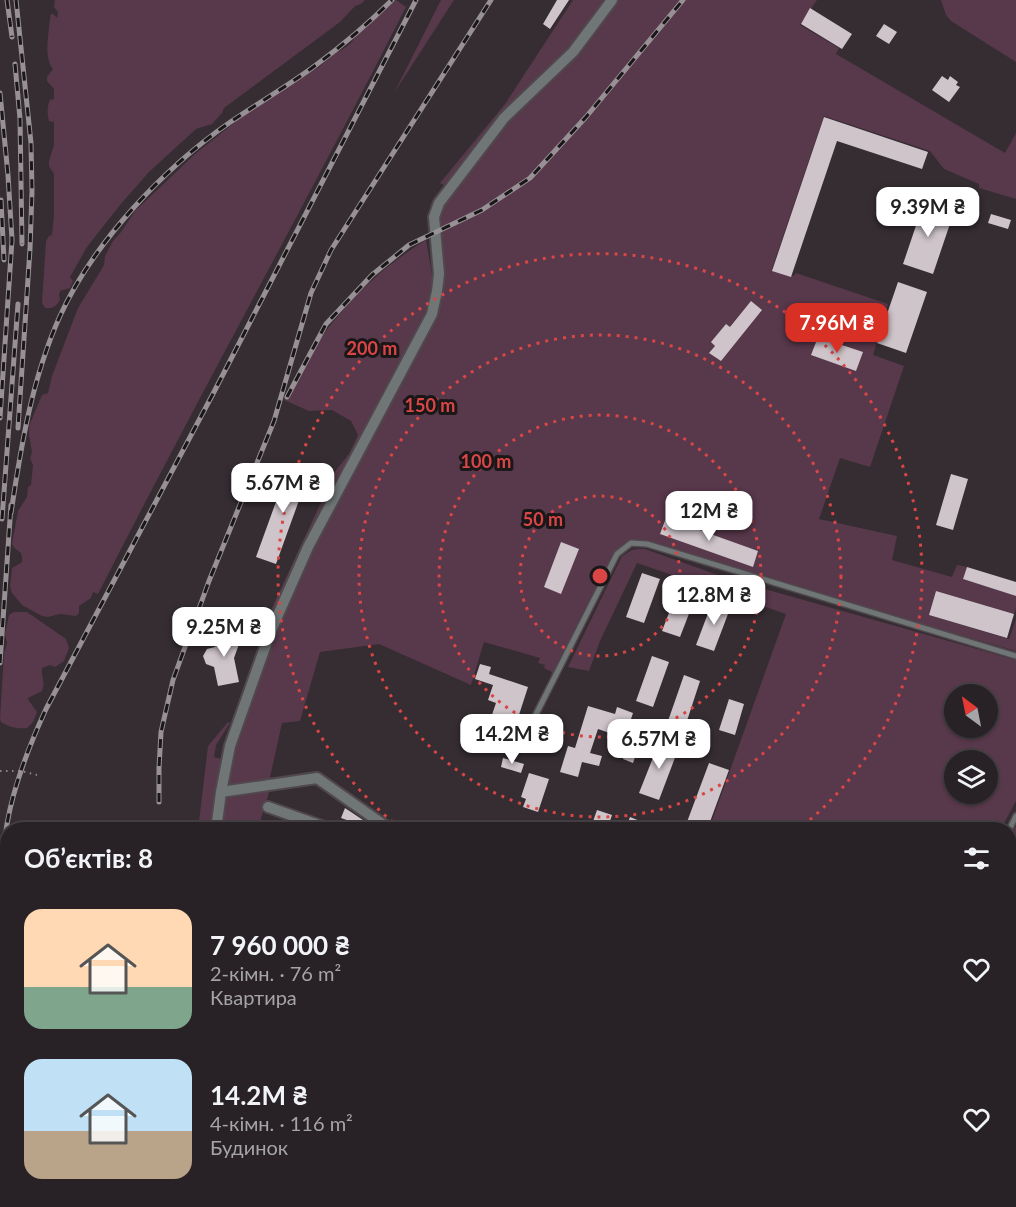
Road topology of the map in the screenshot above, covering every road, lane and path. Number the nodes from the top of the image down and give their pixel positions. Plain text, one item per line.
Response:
1 (612, 0) edge
2 (1016, 656) edge
3 (528, 730) dead end
4 (0, 771) edge
5 (37, 774) dead end
6 (221, 792) junction
7 (268, 807) dead end
8 (217, 822) edge
9 (298, 822) edge
10 (380, 822) edge

1 - 6 street
2 - 3 lane
4 - 5 path
6 - 8 street
6 - 10 street
7 - 9 street

